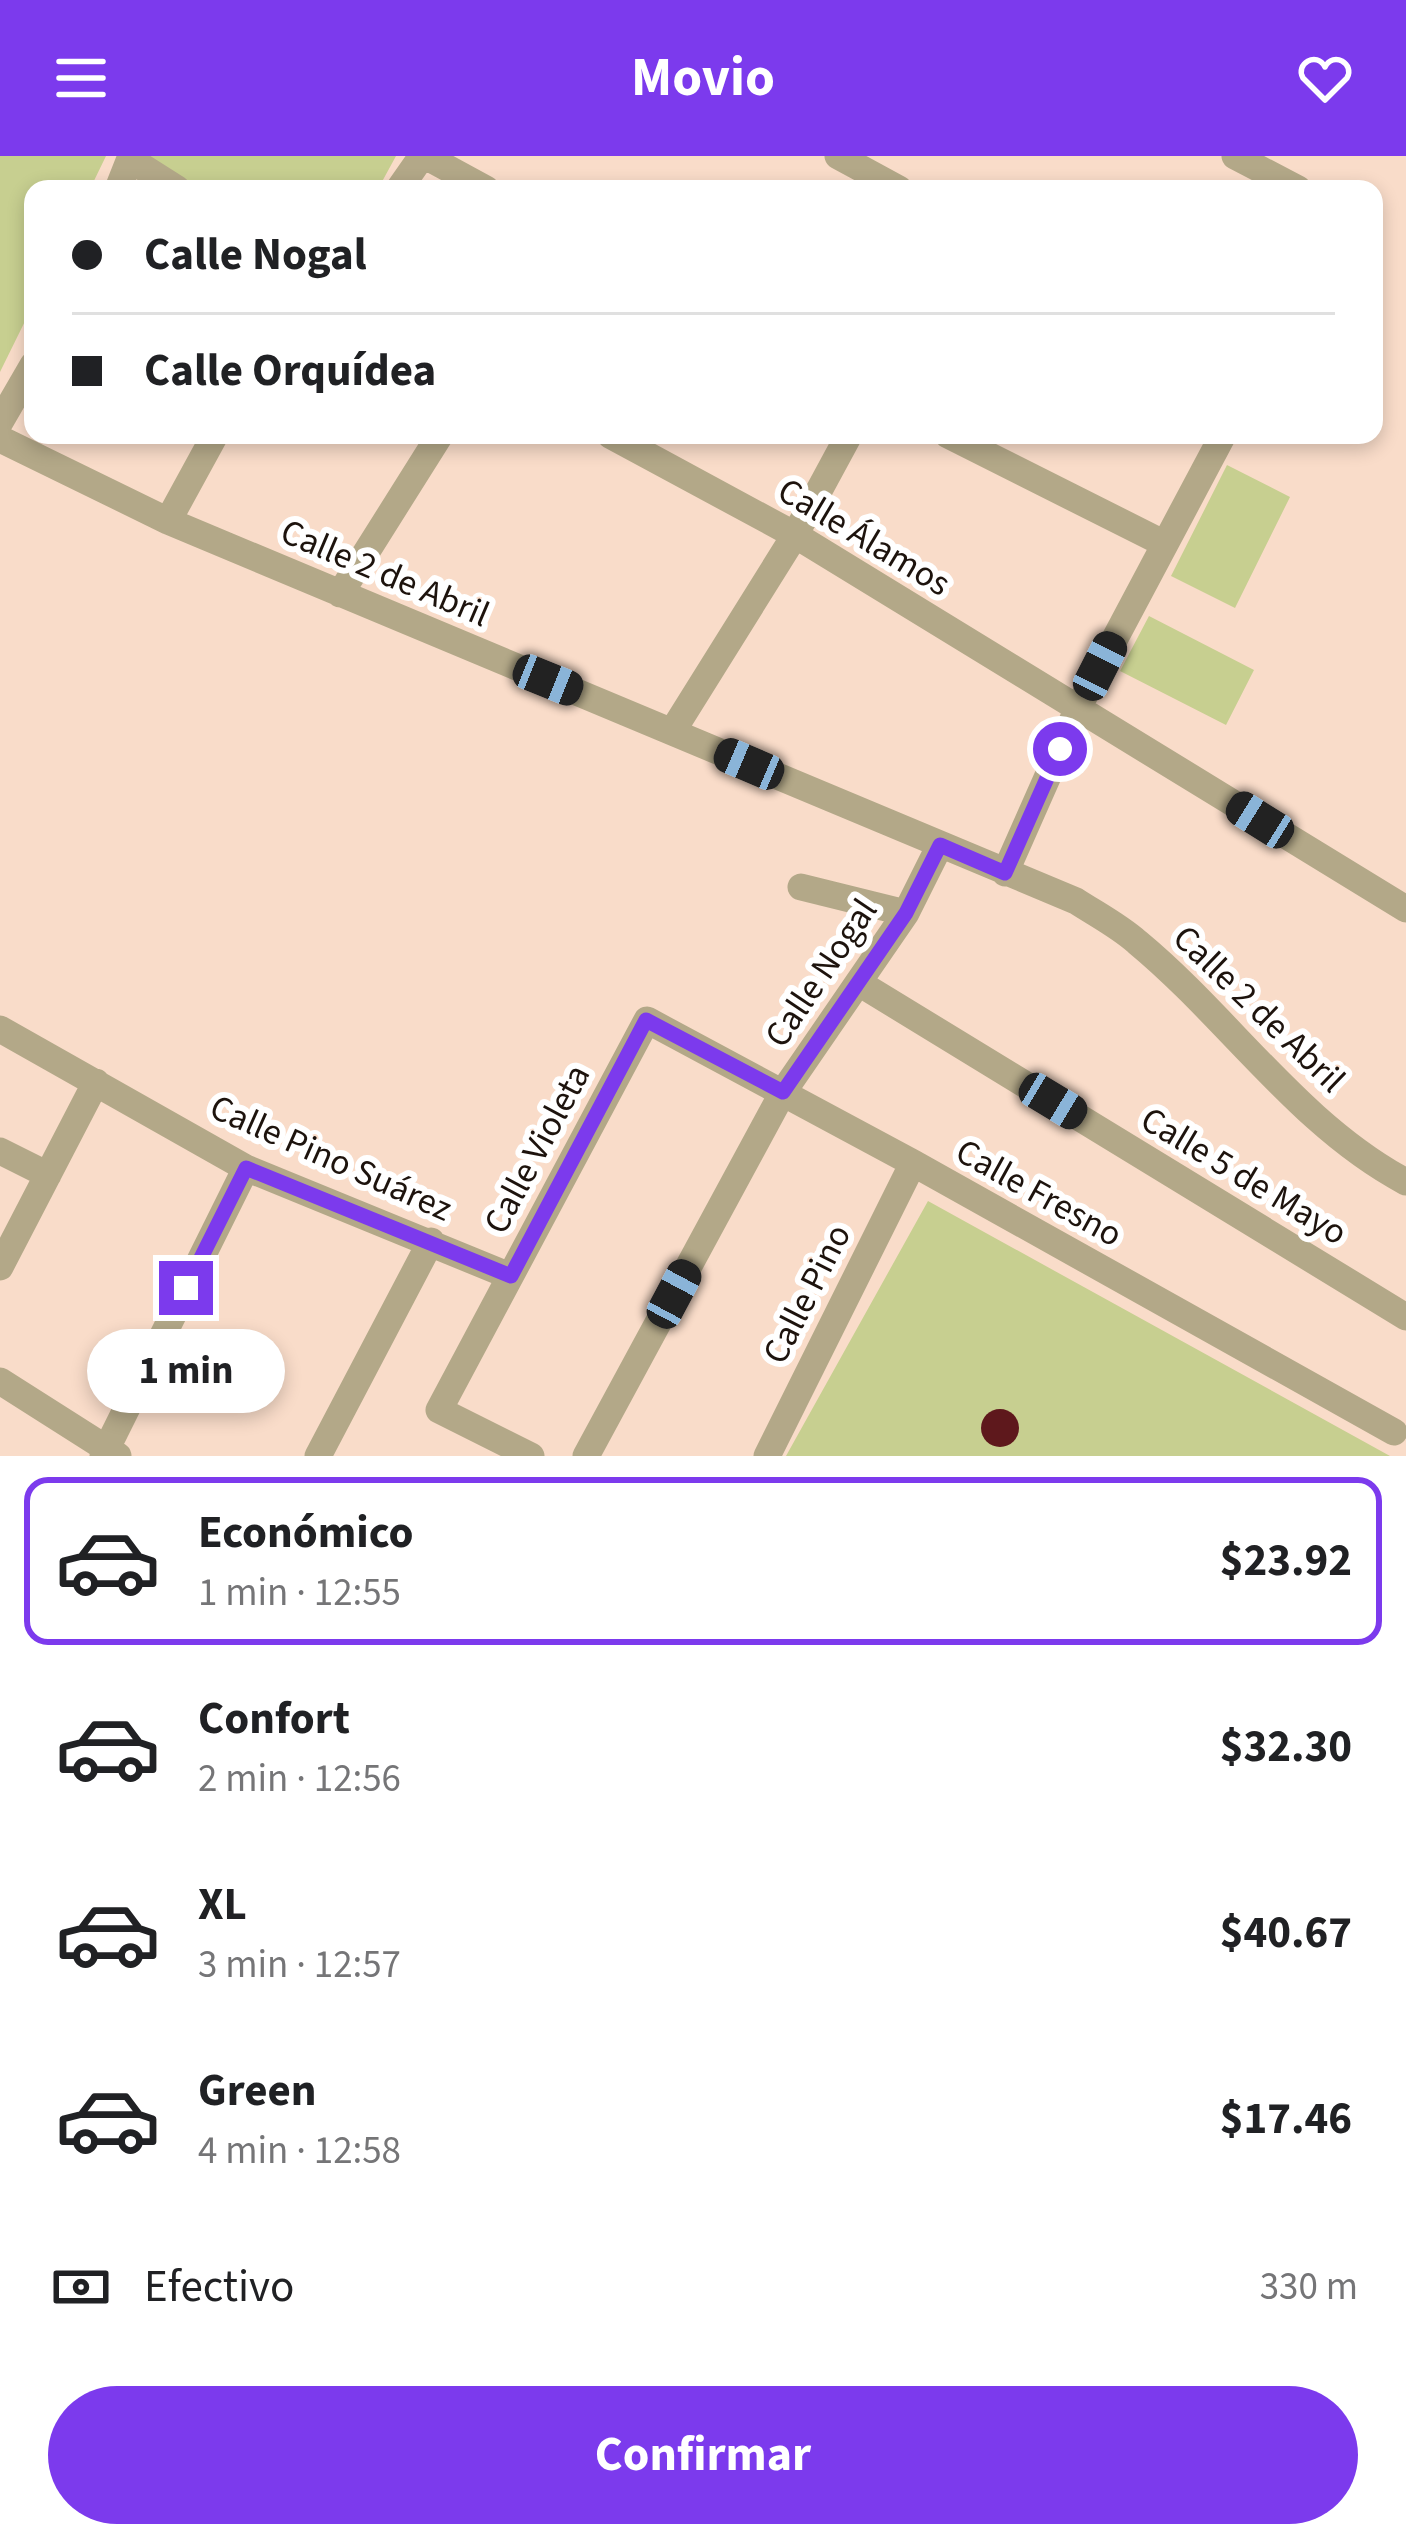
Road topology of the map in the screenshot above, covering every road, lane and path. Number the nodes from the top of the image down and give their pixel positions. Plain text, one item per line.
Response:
1 (424, 156) edge
2 (838, 156) edge
3 (1235, 156) edge
4 (130, 158) edge
5 (163, 180) edge
6 (406, 180) edge
7 (469, 180) edge
8 (882, 180) edge
9 (1281, 180) edge
10 (24, 381) edge
11 (0, 422) edge
12 (0, 439) edge
13 (210, 444) edge
14 (434, 444) edge
15 (627, 444) edge
16 (844, 444) edge
17 (966, 444) edge
18 (1218, 444) edge
19 (168, 521) junction
20 (795, 535) junction
21 (1162, 543) junction
22 (340, 594) junction
23 (1078, 707) junction
24 (672, 732) junction
25 (940, 845) junction
26 (1005, 873) junction
27 (801, 887) dead end
28 (1406, 909) edge
29 (906, 913) junction
30 (859, 983) junction
31 (646, 1020) joint
32 (0, 1029) edge
33 (96, 1082) junction
34 (783, 1092) junction
35 (0, 1150) edge
36 (913, 1163) junction
37 (246, 1168) junction
38 (48, 1175) junction
39 (1406, 1182) edge
40 (431, 1241) junction
41 (0, 1267) edge
42 (511, 1276) junction
43 (1406, 1317) edge
44 (0, 1381) edge
45 (1394, 1432) dead end
46 (109, 1454) edge
47 (317, 1456) edge
48 (532, 1456) edge
49 (586, 1456) edge
50 (766, 1456) edge

1 - 6 street
1 - 7 street
2 - 8 street
3 - 9 street
4 - 5 street
10 - 11 street
12 - 19 street, Calle 2 de Abril
13 - 19 street
14 - 22 street
15 - 20 street, Calle Álamos
16 - 20 street
17 - 21 street
18 - 21 street
19 - 22 street, Calle 2 de Abril
20 - 23 street, Calle Álamos
20 - 24 street
21 - 23 street
22 - 24 street, Calle 2 de Abril
23 - 26 street
23 - 28 street, Calle Álamos
24 - 25 street, Calle 2 de Abril
25 - 26 street, Calle 2 de Abril
25 - 29 street, Calle Nogal
26 - 39 street, Calle 2 de Abril
27 - 29 street
29 - 30 street, Calle Nogal
30 - 34 street, Calle Nogal
30 - 43 street, Calle 5 de Mayo
31 - 34 street, Calle Fresno
31 - 42 street, Calle Violeta
32 - 33 street, Calle Pino Suárez
33 - 37 street, Calle Pino Suárez
33 - 38 street
34 - 36 street, Calle Fresno
34 - 49 street, Calle Nogal
35 - 38 street
36 - 45 street, Calle Fresno
36 - 50 street, Calle Pino
37 - 40 street, Calle Pino Suárez
37 - 46 street
38 - 41 street
40 - 42 street, Calle Pino Suárez
40 - 47 street
42 - 48 street, Calle Violeta
44 - 46 street

